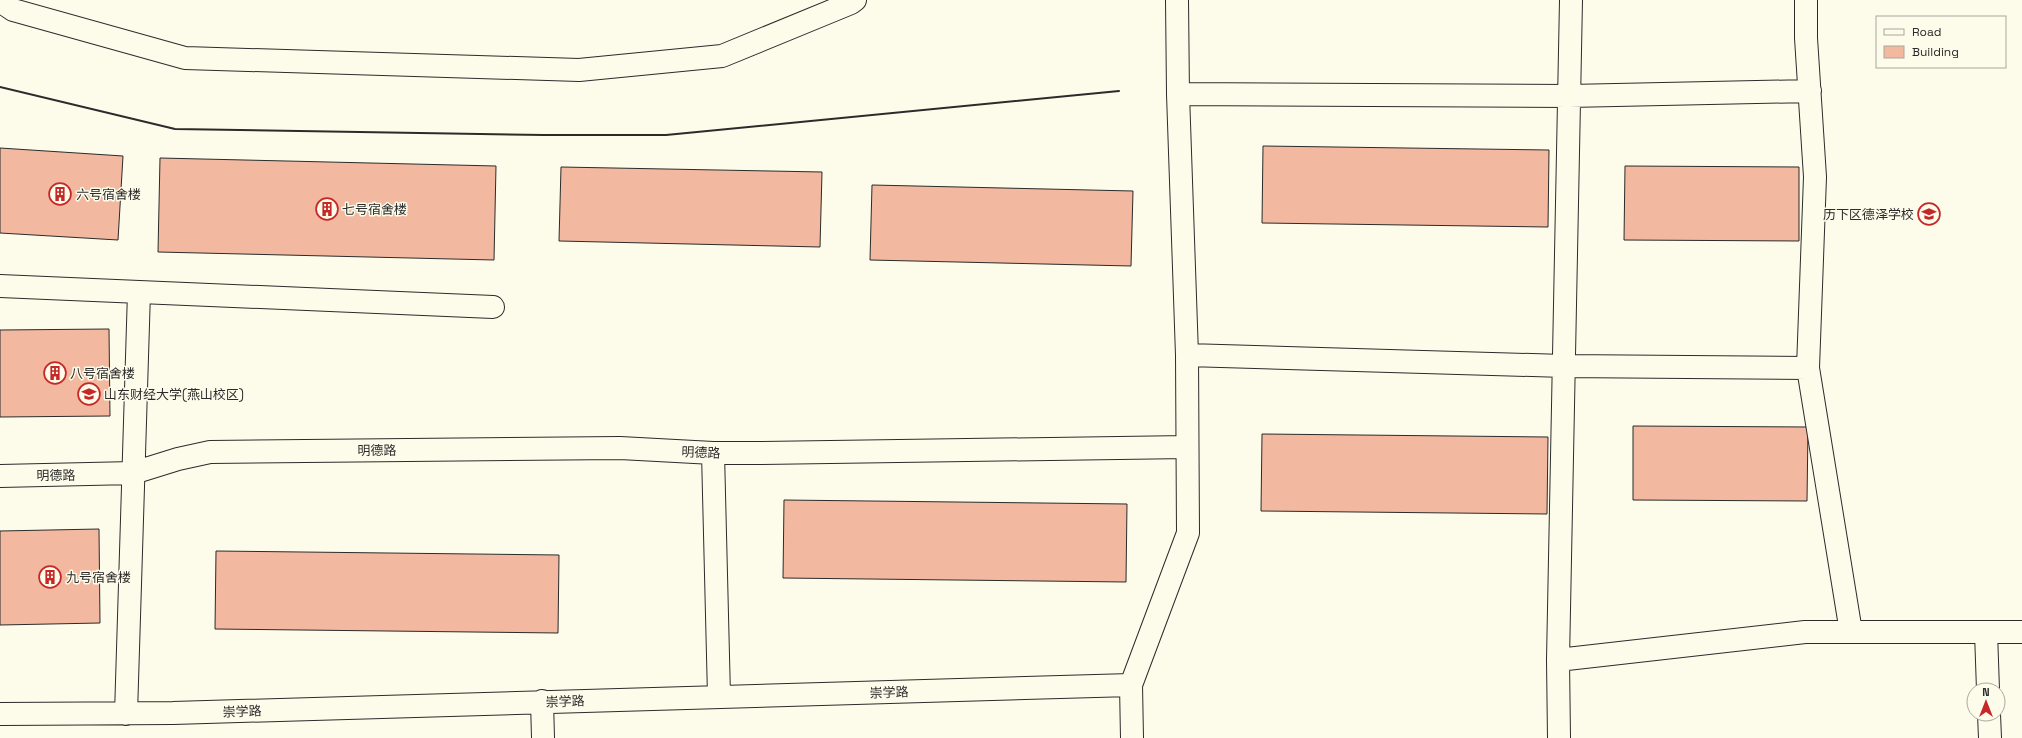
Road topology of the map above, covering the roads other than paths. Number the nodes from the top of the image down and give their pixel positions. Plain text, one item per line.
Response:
1 (855, 0) edge
2 (1177, 0) edge
3 (1571, 0) edge
4 (1806, 0) edge
5 (0, 1) edge
6 (1810, 91) junction
7 (1178, 94) junction
8 (1569, 96) junction
9 (0, 286) edge
10 (139, 292) junction
11 (493, 307) dead end
12 (1187, 355) junction
13 (1564, 366) junction
14 (1808, 368) junction
15 (1187, 447) junction
16 (713, 452) junction
17 (133, 473) junction
18 (0, 476) edge
19 (1851, 632) junction
20 (1986, 632) junction
21 (2022, 632) edge
22 (1558, 660) junction
23 (1988, 682) edge
24 (1131, 685) junction
25 (719, 696) junction
26 (542, 701) junction
27 (0, 714) edge
28 (126, 714) junction
29 (1989, 722) edge
30 (543, 738) edge
31 (1132, 738) edge
32 (1559, 738) edge
33 (1990, 738) edge

1 - 5 street
2 - 7 street
3 - 8 street
4 - 6 street
6 - 8 street
6 - 14 street
7 - 8 street
7 - 12 street
8 - 13 street
9 - 10 street
10 - 11 street
10 - 17 street
12 - 13 street
12 - 15 street
13 - 14 street
13 - 22 street
14 - 19 street
15 - 16 street, 明德路
15 - 24 street
16 - 17 street, 明德路
16 - 25 street
17 - 18 street, 明德路
17 - 28 street
19 - 20 street
19 - 22 street
20 - 21 street
20 - 23 street
22 - 32 street
24 - 25 street, 崇学路
24 - 31 street
25 - 26 street, 崇学路
26 - 28 street, 崇学路
26 - 30 street
27 - 28 street, 崇学路
29 - 33 street

